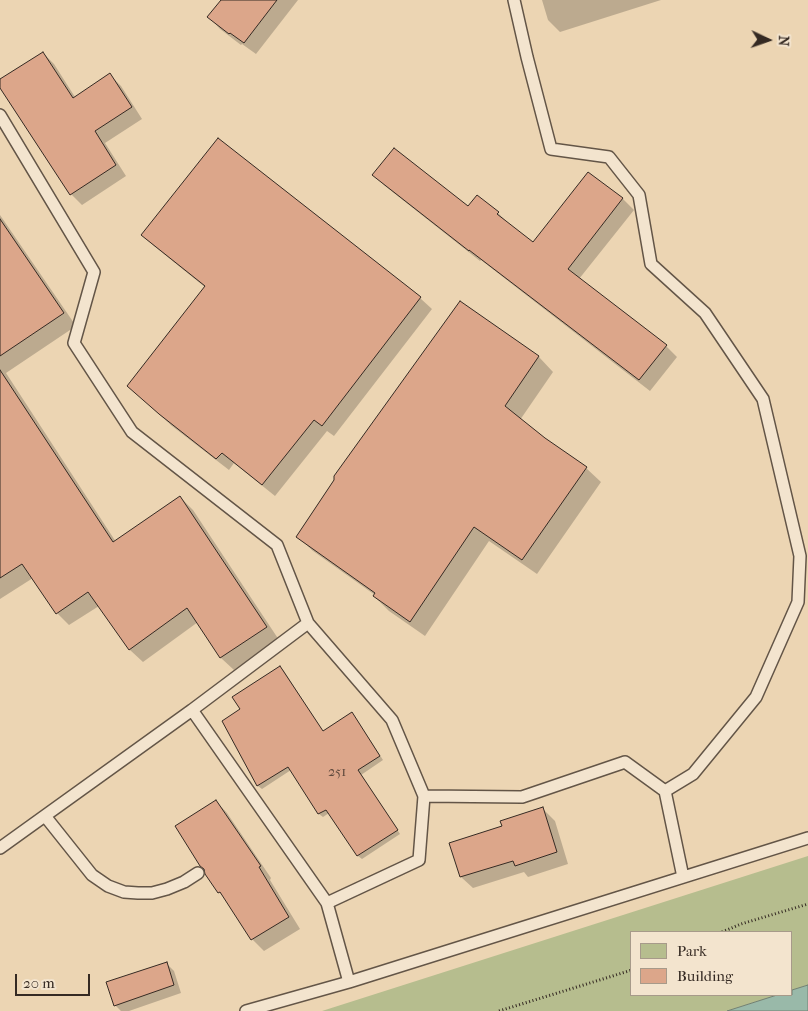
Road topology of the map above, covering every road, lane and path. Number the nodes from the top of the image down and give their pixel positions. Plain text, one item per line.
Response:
1 (514, 0) edge
2 (0, 115) edge
3 (308, 623) junction
4 (192, 710) junction
5 (665, 791) junction
6 (424, 796) junction
7 (45, 816) junction
8 (808, 838) edge
9 (0, 848) edge
10 (198, 873) dead end
11 (682, 877) junction
12 (327, 903) junction
13 (808, 904) edge
14 (724, 931) edge
15 (630, 971) edge
16 (349, 982) junction
17 (246, 1011) edge
18 (499, 1011) edge

1 - 5 lane
2 - 3 lane
3 - 4 lane
3 - 6 lane
4 - 7 lane
4 - 12 lane
5 - 6 lane
5 - 11 lane
6 - 12 lane
7 - 9 lane
7 - 10 lane
8 - 11 lane
11 - 16 lane
12 - 16 lane
13 - 14 path
15 - 18 path
16 - 17 lane

